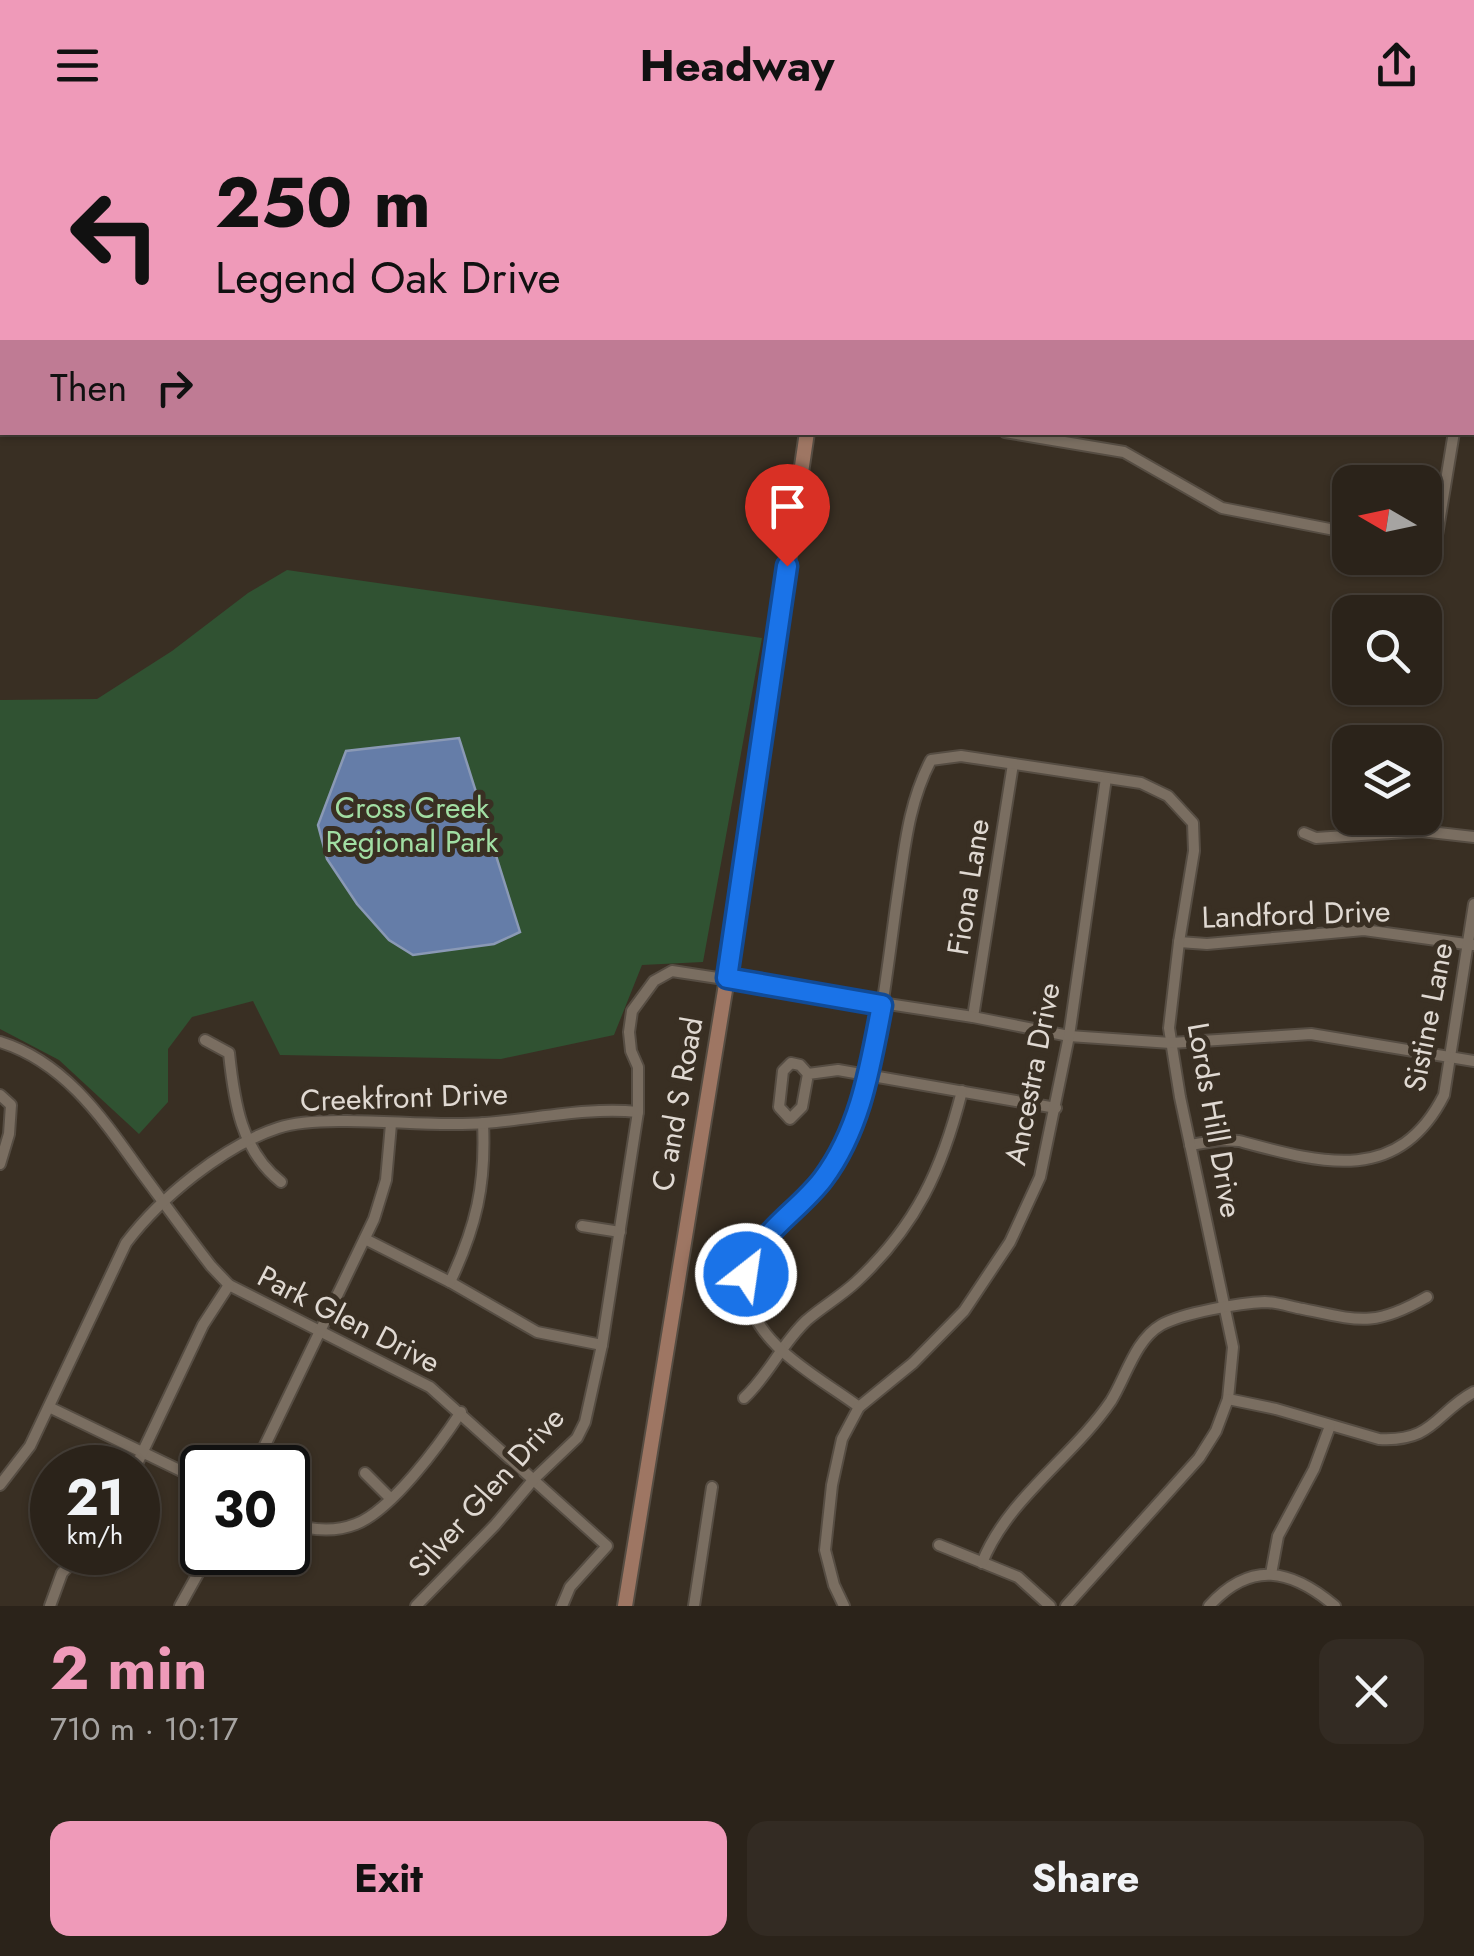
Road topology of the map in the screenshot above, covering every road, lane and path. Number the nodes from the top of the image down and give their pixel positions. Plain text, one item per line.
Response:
1 (807, 435) edge
2 (1023, 435) edge
3 (1454, 435) edge
4 (1442, 505) edge
5 (1332, 529) edge
6 (1013, 764) junction
7 (1106, 778) junction
8 (1304, 832) dead end
9 (1474, 837) edge
10 (1474, 904) edge
11 (1179, 942) junction
12 (1471, 944) edge
13 (727, 978) junction
14 (882, 1005) junction
15 (974, 1017) junction
16 (1068, 1036) junction
17 (205, 1040) dead end
18 (0, 1042) edge
19 (1171, 1043) junction
20 (1452, 1056) junction
21 (1474, 1061) edge
22 (808, 1074) junction
23 (868, 1076) junction
24 (962, 1091) junction
25 (0, 1095) edge
26 (1056, 1108) junction
27 (638, 1112) junction
28 (391, 1124) junction
29 (482, 1124) junction
30 (248, 1140) junction
31 (1190, 1145) junction
32 (0, 1164) edge
33 (281, 1182) dead end
34 (164, 1203) junction
35 (582, 1226) dead end
36 (620, 1232) junction
37 (365, 1239) junction
38 (450, 1282) junction
39 (229, 1285) junction
40 (1427, 1297) dead end
41 (1223, 1303) junction
42 (319, 1332) junction
43 (602, 1345) junction
44 (781, 1349) junction
45 (1474, 1392) edge
46 (744, 1398) dead end
47 (1228, 1399) junction
48 (49, 1407) junction
49 (859, 1408) junction
50 (461, 1412) junction
51 (1330, 1426) junction
52 (128, 1445) edge
53 (145, 1445) edge
54 (265, 1445) edge
55 (365, 1472) dead end
56 (534, 1479) junction
57 (0, 1485) edge
58 (712, 1487) dead end
59 (390, 1498) junction
60 (310, 1529) edge
61 (939, 1544) dead end
62 (982, 1562) junction
63 (1271, 1574) junction
64 (61, 1575) edge
65 (197, 1575) edge
66 (428, 1596) junction
67 (841, 1605) edge
68 (50, 1606) edge
69 (180, 1606) edge
70 (416, 1606) edge
71 (438, 1606) edge
72 (562, 1606) edge
73 (625, 1606) edge
74 (694, 1606) edge
75 (1050, 1606) edge
76 (1066, 1606) edge
77 (1209, 1606) edge
78 (1335, 1606) edge

1 - 13 main road, C and S Road
2 - 5 street
3 - 4 street
6 - 7 street, Lords Hill Drive
6 - 14 street, Lords Hill Drive
6 - 15 street, Fiona Lane
7 - 11 street, Lords Hill Drive
7 - 16 street, Ancestra Drive
8 - 9 street
10 - 12 street, Sistine Lane
11 - 12 street, Landford Drive
11 - 19 street, Lords Hill Drive
12 - 20 street, Sistine Lane
13 - 14 street
13 - 27 street, Silver Glen Drive
13 - 73 main road, C and S Road
14 - 15 street
14 - 23 street
15 - 16 street
16 - 19 street
16 - 26 street, Ancestra Drive
17 - 30 street
18 - 34 street, Park Glen Drive
19 - 20 street
19 - 31 street, Lords Hill Drive
20 - 21 street
20 - 31 street, Sistine Lane
22 - 22 street
22 - 23 street
23 - 24 street
23 - 44 street
24 - 26 street
24 - 44 street
25 - 32 street
26 - 49 street, Ancestra Drive
27 - 29 street, Creekfront Drive
27 - 36 street, Silver Glen Drive
28 - 29 street, Creekfront Drive
28 - 30 street, Creekfront Drive
28 - 37 street
29 - 38 street
30 - 33 street
30 - 34 street, Creekfront Drive
31 - 41 street, Lords Hill Drive
34 - 39 street, Park Glen Drive
34 - 48 street, Creekfront Drive
35 - 36 street
36 - 43 street, Silver Glen Drive
37 - 38 street
37 - 42 street
38 - 43 street
39 - 42 street, Park Glen Drive
39 - 53 street
40 - 41 street
41 - 47 street, Lords Hill Drive
41 - 62 street
42 - 50 street, Park Glen Drive
42 - 54 street
43 - 56 street, Silver Glen Drive
44 - 46 street
44 - 49 street
45 - 51 street
47 - 51 street
47 - 76 street
48 - 52 street
48 - 57 street, Creekfront Drive
49 - 67 street, Ancestra Drive
50 - 56 street, Park Glen Drive
50 - 59 street
51 - 63 street
55 - 59 street
56 - 66 street, Silver Glen Drive
56 - 72 street, Park Glen Drive
58 - 74 street
59 - 60 street
61 - 62 street
62 - 75 street
63 - 77 street
63 - 78 street
64 - 68 street
65 - 69 street
66 - 70 street, Silver Glen Drive
66 - 71 street

